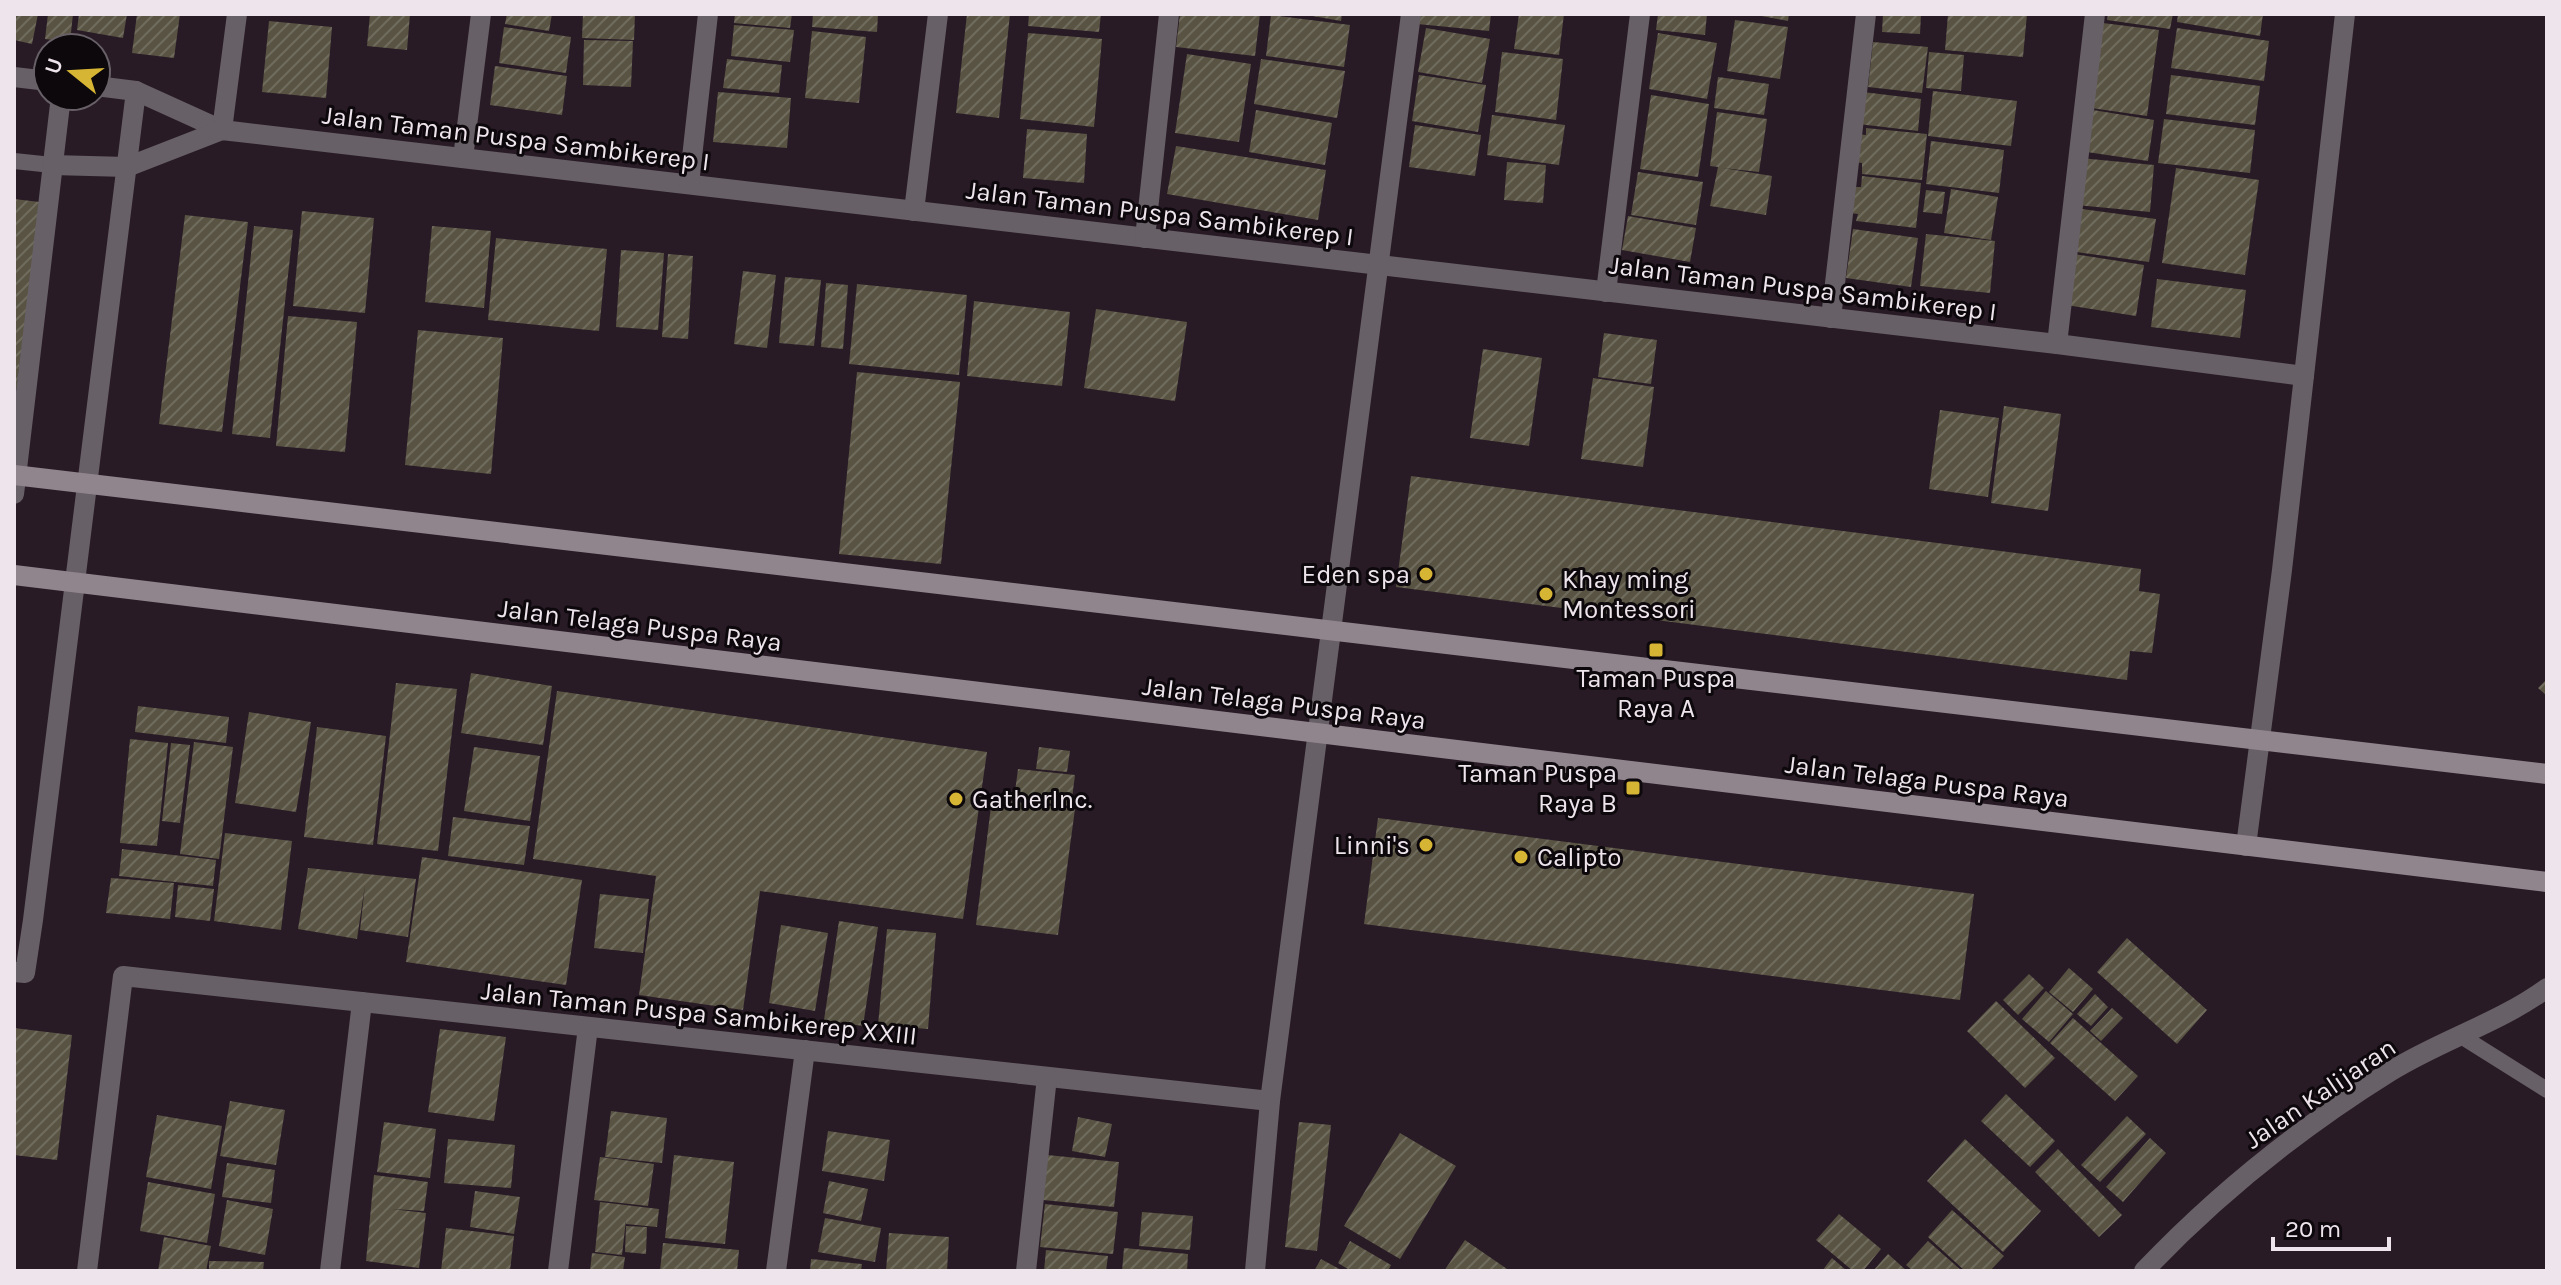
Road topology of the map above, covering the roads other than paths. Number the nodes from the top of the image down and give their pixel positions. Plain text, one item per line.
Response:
1 (237, 14) edge
2 (481, 14) edge
3 (708, 14) edge
4 (938, 14) edge
5 (1169, 14) edge
6 (1411, 14) edge
7 (1640, 14) edge
8 (1866, 14) edge
9 (2095, 14) edge
10 (2345, 14) edge
11 (112, 88) edge
12 (136, 91) junction
13 (59, 112) edge
14 (222, 130) junction
15 (463, 158) junction
16 (14, 161) edge
17 (52, 165) junction
18 (127, 167) junction
19 (689, 184) junction
20 (914, 211) junction
21 (1145, 238) junction
22 (1379, 265) junction
23 (1606, 292) junction
24 (1831, 318) junction
25 (2057, 344) junction
26 (2304, 376) junction
27 (15, 481) edge
28 (88, 484) junction
29 (14, 575) edge
30 (75, 582) junction
31 (1332, 630) junction
32 (1318, 733) junction
33 (2261, 740) junction
34 (2547, 774) edge
35 (2246, 846) junction
36 (2547, 882) edge
37 (23, 919) edge
38 (20, 972) edge
39 (2547, 988) edge
40 (362, 1002) junction
41 (588, 1027) junction
42 (2461, 1036) junction
43 (805, 1050) junction
44 (1047, 1077) junction
45 (2547, 1090) edge
46 (1270, 1101) junction
47 (87, 1271) edge
48 (330, 1271) edge
49 (558, 1271) edge
50 (776, 1271) edge
51 (1026, 1271) edge
52 (1255, 1271) edge
53 (2144, 1271) edge

1 - 14 street
2 - 15 street
3 - 19 street
4 - 20 street
5 - 21 street
6 - 22 street
7 - 23 street
8 - 24 street
9 - 25 street
10 - 26 street
11 - 12 street
12 - 14 street
12 - 18 street
13 - 17 street
14 - 15 street, Jalan Taman Puspa Sambikerep I
14 - 18 street, Jalan Taman Puspa Sambikerep I
15 - 19 street, Jalan Taman Puspa Sambikerep I
16 - 17 lane, Jalan Taman Puspa Sambikerep I
17 - 18 street, Jalan Taman Puspa Sambikerep I
17 - 27 street
18 - 28 street
19 - 20 street, Jalan Taman Puspa Sambikerep I
20 - 21 street, Jalan Taman Puspa Sambikerep I
21 - 22 street, Jalan Taman Puspa Sambikerep I
22 - 23 street, Jalan Taman Puspa Sambikerep I
22 - 31 street
23 - 24 street, Jalan Taman Puspa Sambikerep I
24 - 25 street, Jalan Taman Puspa Sambikerep I
25 - 26 street, Jalan Taman Puspa Sambikerep I
26 - 33 street
27 - 28 main road
28 - 30 street
28 - 31 main road
29 - 30 main road, Jalan Telaga Puspa Raya
30 - 32 main road, Jalan Telaga Puspa Raya
30 - 37 street
31 - 32 street
31 - 33 main road
32 - 35 main road, Jalan Telaga Puspa Raya
32 - 46 street
33 - 34 main road
33 - 35 street
35 - 36 main road, Jalan Telaga Puspa Raya
37 - 38 street
39 - 42 street, Jalan Kalijaran
40 - 41 street, Jalan Taman Puspa Sambikerep XXIII
40 - 47 street, Jalan Taman Puspa Sambikerep XXIII
40 - 48 street
41 - 43 street, Jalan Taman Puspa Sambikerep XXIII
41 - 49 street
42 - 45 lane
42 - 53 street, Jalan Kalijaran
43 - 44 street, Jalan Taman Puspa Sambikerep XXIII
43 - 50 street
44 - 46 street, Jalan Taman Puspa Sambikerep XXIII
44 - 51 street
46 - 52 street

